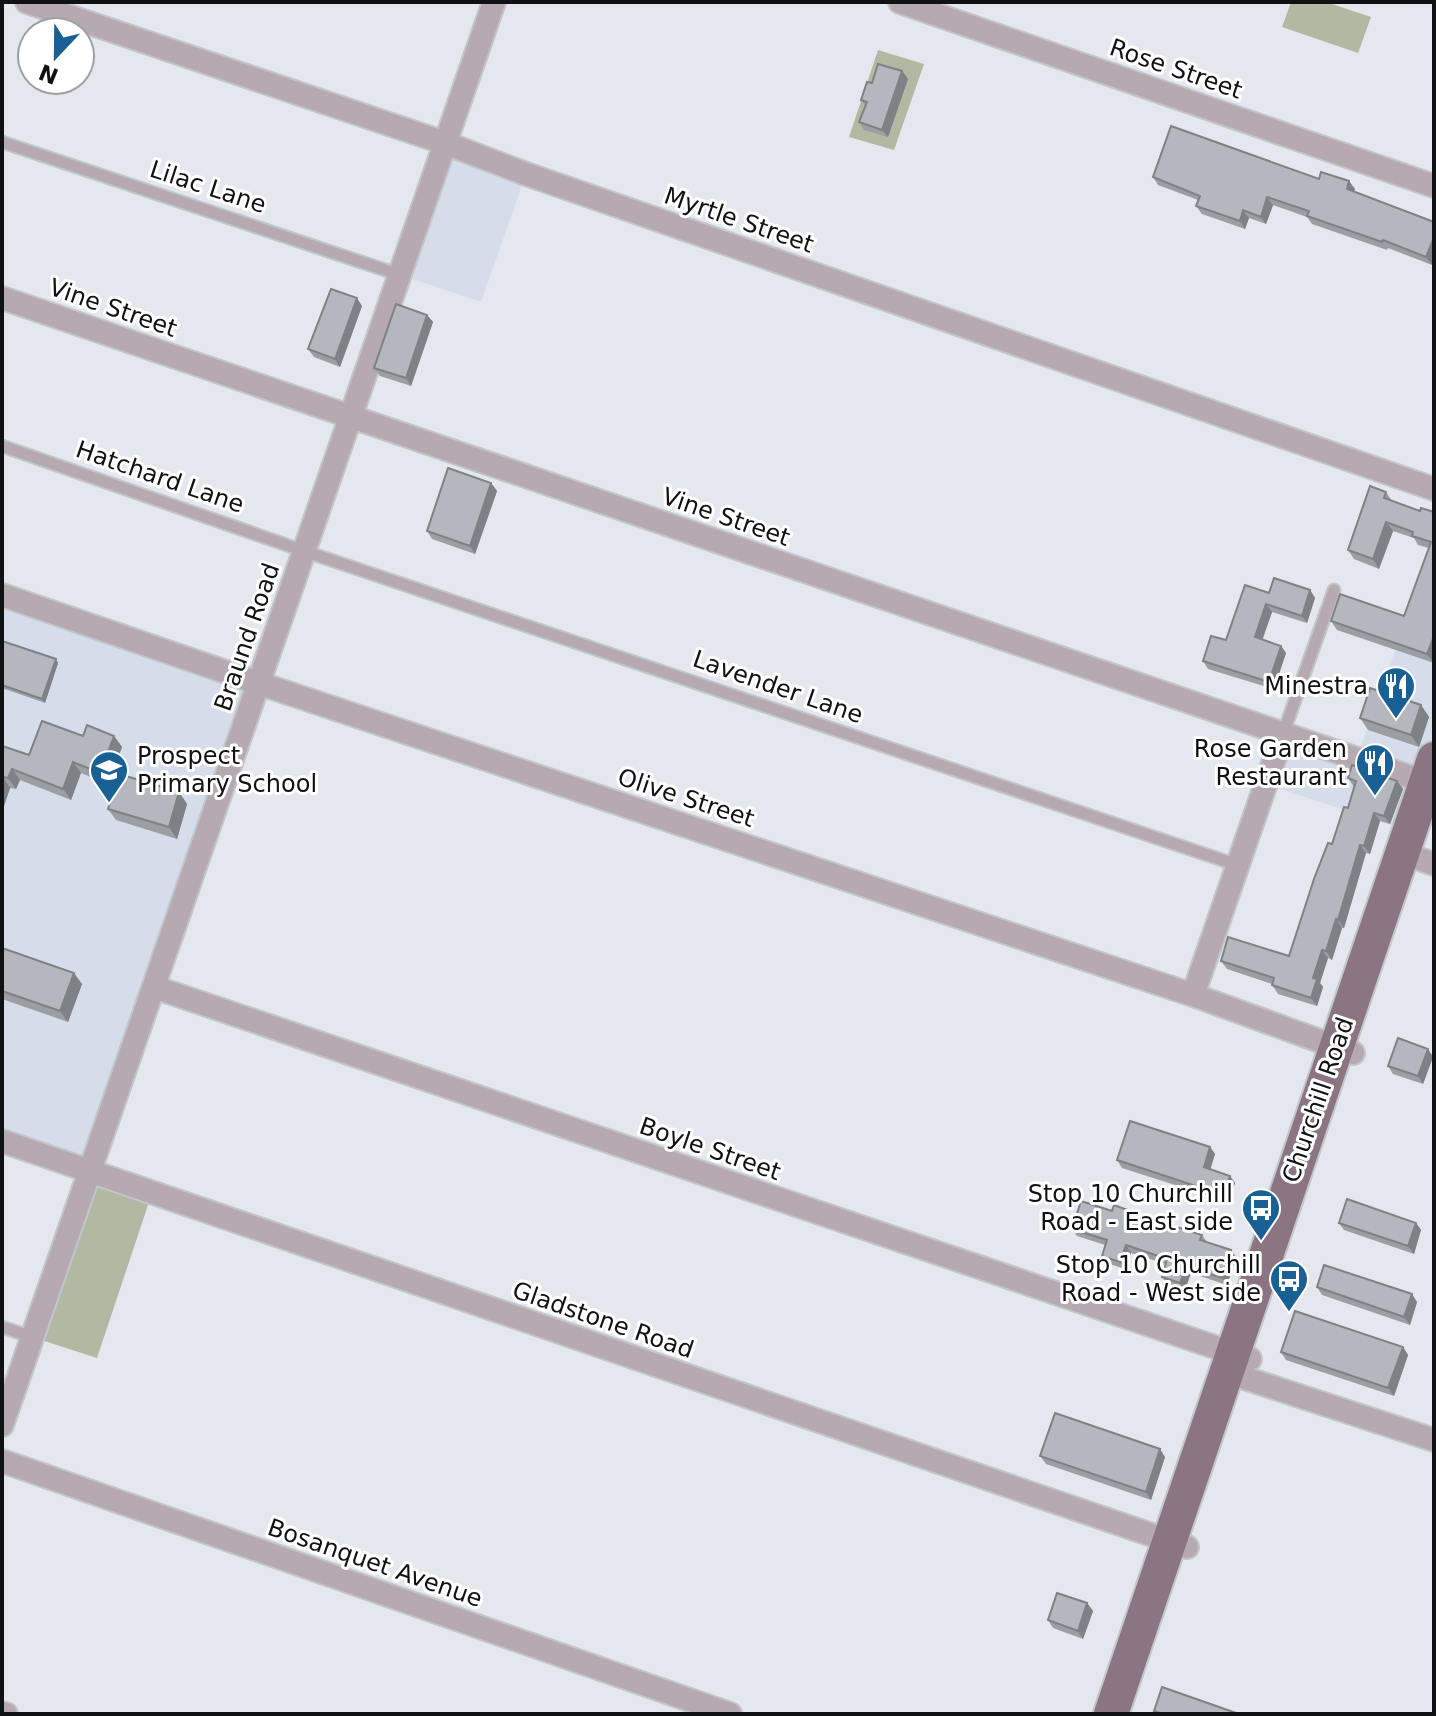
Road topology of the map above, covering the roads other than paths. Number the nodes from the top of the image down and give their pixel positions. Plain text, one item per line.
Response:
1 (27, 2) edge
2 (489, 3) edge
3 (907, 11) edge
4 (2, 142) edge
5 (445, 143) junction
6 (1434, 186) edge
7 (400, 275) junction
8 (2, 298) edge
9 (351, 417) junction
10 (2, 446) edge
11 (1434, 489) edge
12 (304, 551) junction
13 (1334, 590) dead end
14 (2, 595) edge
15 (258, 683) junction
16 (1283, 734) junction
17 (1432, 786) edge
18 (1418, 859) edge
19 (1237, 865) junction
20 (154, 987) junction
21 (1193, 995) junction
22 (1345, 1050) junction
23 (2, 1141) edge
24 (90, 1172) junction
25 (2, 1327) edge
26 (32, 1337) junction
27 (1238, 1366) junction
28 (2, 1425) edge
29 (1434, 1440) edge
30 (2, 1461) edge
31 (1178, 1544) junction
32 (730, 1714) edge
33 (1111, 1714) edge
34 (1130, 1714) edge

1 - 5 street, Myrtle Street
2 - 5 street, Braund Road
3 - 6 street, Rose Street
4 - 7 lane, Lilac Lane
5 - 7 street, Braund Road
5 - 11 street, Myrtle Street
7 - 9 street, Braund Road
8 - 9 street, Vine Street
9 - 12 street, Braund Road
9 - 16 street, Vine Street
10 - 12 lane, Hatchard Lane
12 - 15 street, Braund Road
12 - 19 lane, Lavender Lane
13 - 16 lane
14 - 15 street, Olive Street
15 - 20 street, Braund Road
15 - 21 street, Olive Street
16 - 17 street, Vine Street
16 - 19 street
17 - 18 main road, Churchill Road
18 - 22 main road, Churchill Road
19 - 21 street
20 - 24 street, Braund Road
20 - 27 street, Boyle Street
21 - 22 street, Olive Street
22 - 27 main road, Churchill Road
23 - 24 street, Gladstone Road
24 - 26 street, Braund Road
24 - 31 street, Gladstone Road
25 - 26 lane
26 - 28 street, Braund Road
27 - 29 street, Boyle Street
27 - 31 main road, Churchill Road
30 - 32 street, Bosanquet Avenue
31 - 33 main road, Churchill Road
31 - 34 main road, Churchill Road

